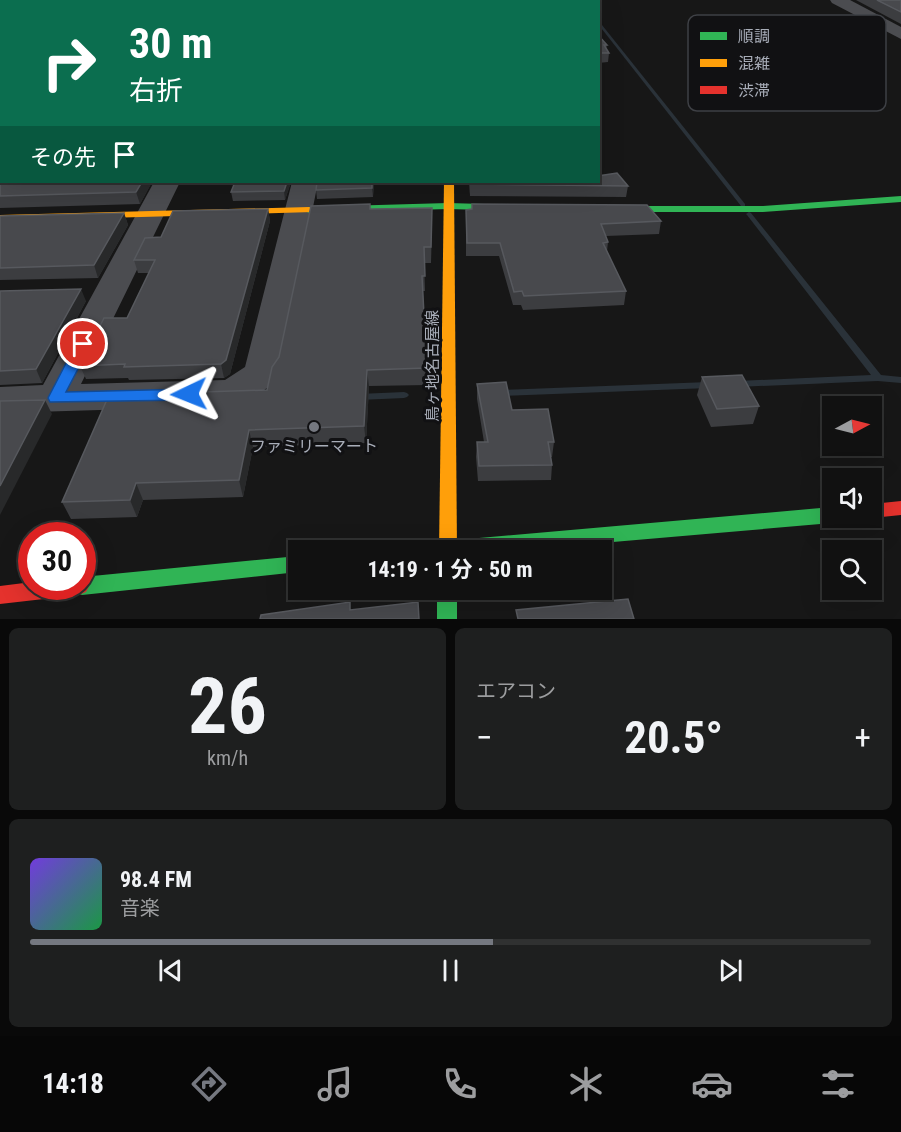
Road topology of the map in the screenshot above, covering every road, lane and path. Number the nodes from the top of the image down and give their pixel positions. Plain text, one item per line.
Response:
1 (838, 0) edge
2 (866, 15) edge
3 (886, 26) edge
4 (901, 34) edge
5 (166, 183) edge
6 (448, 183) edge
7 (302, 196) edge
8 (901, 199) edge
9 (448, 206) junction
10 (532, 208) edge
11 (591, 209) edge
12 (150, 214) junction
13 (0, 218) edge
14 (111, 289) junction
15 (78, 290) edge
16 (55, 398) junction
17 (0, 400) edge
18 (901, 508) edge
19 (882, 510) edge
20 (822, 516) edge
21 (444, 540) edge
22 (555, 540) edge
23 (288, 565) edge
24 (96, 584) edge
25 (18, 593) edge
26 (0, 595) edge
27 (447, 600) edge
28 (447, 619) edge

1 - 2 street
3 - 4 street
5 - 12 street
6 - 9 street, 鳥ヶ地名古屋線
7 - 9 street
7 - 12 street
7 - 16 street
8 - 11 street
9 - 10 street
9 - 21 street, 鳥ヶ地名古屋線
12 - 13 street
12 - 14 street
14 - 15 street
14 - 16 street
16 - 17 street
18 - 19 street
20 - 22 street
23 - 24 street
25 - 26 street
27 - 28 street

